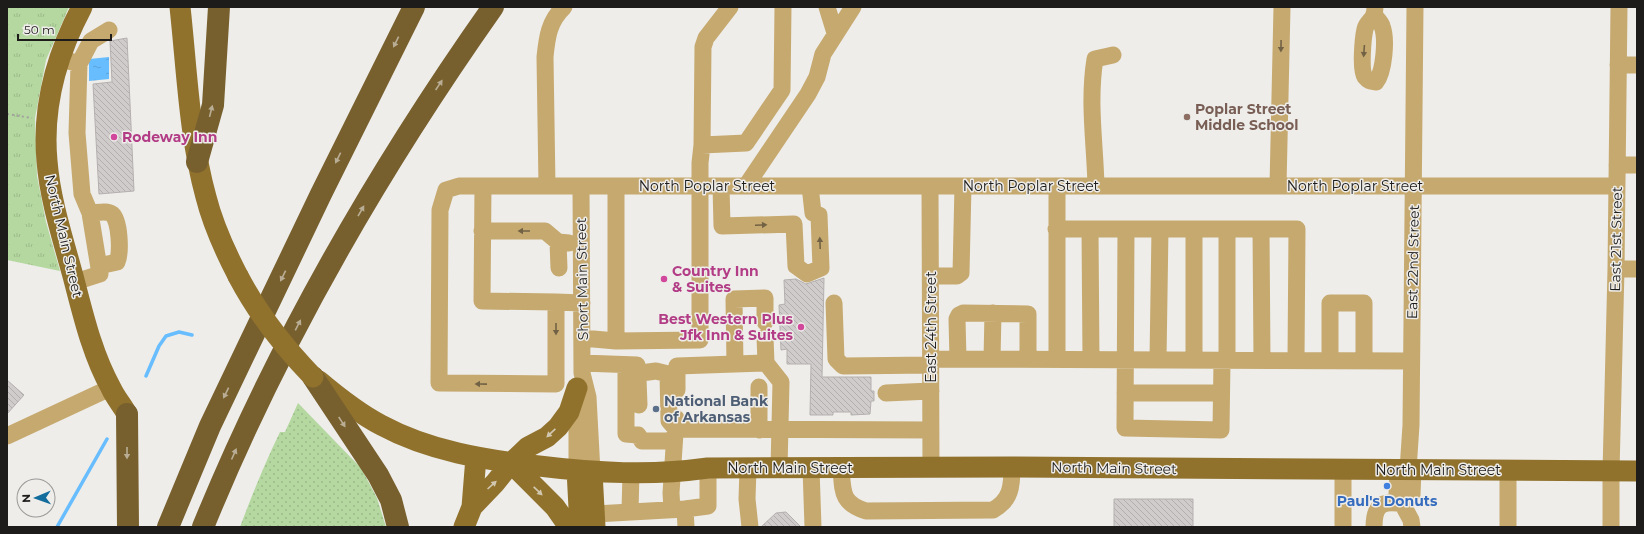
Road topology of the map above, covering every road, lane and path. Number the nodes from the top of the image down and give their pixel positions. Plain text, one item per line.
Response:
1 (82, 7) edge
2 (180, 7) edge
3 (219, 7) edge
4 (414, 7) edge
5 (493, 7) edge
6 (564, 7) edge
7 (730, 7) edge
8 (783, 7) edge
9 (827, 7) edge
10 (852, 7) edge
11 (1282, 7) edge
12 (1415, 7) edge
13 (1619, 7) edge
14 (109, 30) dead end
15 (835, 33) junction
16 (1112, 55) dead end
17 (69, 61) junction
18 (1618, 65) junction
19 (1637, 65) edge
20 (7, 114) edge
21 (35, 118) dead end
22 (707, 144) junction
23 (198, 162) junction
24 (1617, 165) junction
25 (1637, 165) edge
26 (483, 186) junction
27 (547, 186) junction
28 (581, 186) junction
29 (616, 186) junction
30 (711, 186) junction
31 (746, 186) junction
32 (810, 186) junction
33 (930, 186) junction
34 (964, 186) junction
35 (1057, 186) junction
36 (1096, 186) junction
37 (1278, 186) junction
38 (1414, 186) junction
39 (1617, 186) junction
40 (90, 213) junction
41 (1056, 229) junction
42 (1090, 229) junction
43 (1126, 229) junction
44 (1160, 229) junction
45 (1194, 229) junction
46 (1227, 229) junction
47 (1261, 229) junction
48 (482, 231) junction
49 (558, 242) junction
50 (581, 243) junction
51 (99, 266) junction
52 (558, 268) dead end
53 (1616, 269) junction
54 (1637, 269) edge
55 (931, 276) junction
56 (75, 282) junction
57 (556, 302) junction
58 (582, 303) junction
59 (834, 303) dead end
60 (993, 313) junction
61 (582, 338) junction
62 (616, 341) junction
63 (958, 359) junction
64 (992, 359) junction
65 (1028, 359) junction
66 (1057, 359) junction
67 (1091, 360) junction
68 (1125, 360) junction
69 (1158, 360) junction
70 (1194, 360) junction
71 (1224, 360) junction
72 (1262, 360) junction
73 (1296, 360) junction
74 (1330, 360) junction
75 (1364, 360) junction
76 (1412, 361) junction
77 (931, 362) junction
78 (735, 364) junction
79 (766, 364) junction
80 (626, 365) junction
81 (677, 366) junction
82 (580, 375) junction
83 (313, 377) junction
84 (556, 384) junction
85 (759, 387) dead end
86 (110, 388) junction
87 (931, 391) junction
88 (886, 393) dead end
89 (1125, 393) junction
90 (1222, 393) junction
91 (127, 414) joint
92 (759, 430) junction
93 (780, 430) junction
94 (931, 430) junction
95 (638, 435) junction
96 (675, 435) junction
97 (7, 436) edge
98 (476, 457) junction
99 (511, 463) junction
100 (1012, 467) junction
101 (708, 468) junction
102 (811, 468) junction
103 (841, 468) junction
104 (931, 468) junction
105 (748, 469) junction
106 (779, 469) junction
107 (1343, 470) junction
108 (1406, 470) junction
109 (1508, 471) junction
110 (1611, 472) junction
111 (1637, 472) edge
112 (631, 473) junction
113 (673, 473) junction
114 (582, 474) junction
115 (218, 489) junction
116 (1404, 504) junction
117 (472, 507) junction
118 (679, 509) junction
119 (630, 511) junction
120 (599, 521) edge
121 (128, 527) edge
122 (168, 527) edge
123 (203, 527) edge
124 (220, 527) edge
125 (398, 527) edge
126 (464, 527) edge
127 (569, 527) edge
128 (686, 527) edge
129 (750, 527) edge
130 (813, 527) edge
131 (1343, 527) edge
132 (1374, 527) edge
133 (1412, 527) edge
134 (1508, 527) edge
135 (1611, 527) edge

1 - 17 main road, North Main Street
2 - 23 main road, North Main Street
23 -> 3 highway
4 -> 122 highway
115 -> 5 highway
6 - 27 street
7 - 22 street
8 - 22 street
9 - 15 street
10 - 15 street
11 -> 37 street
12 - 38 street, East 22nd Street
13 - 18 street, East 21st Street
14 - 17 street
15 - 31 street
16 - 36 street
17 - 40 street
17 - 56 main road, North Main Street
18 - 19 street
18 - 24 street, East 21st Street
20 - 21 path
22 - 30 street
23 - 83 main road, North Main Street, bridge
24 - 25 street
24 - 39 street, East 21st Street
26 - 27 street, North Poplar Street
26 - 48 street
84 -> 26 street, North Poplar Street
27 - 28 street, North Poplar Street
28 - 29 street, North Poplar Street
28 - 50 street, Short Main Street
29 - 30 street, North Poplar Street
29 - 62 street
30 - 31 street, North Poplar Street
30 -> 32 street
30 - 62 street
31 - 32 street, North Poplar Street
32 - 33 street, North Poplar Street
33 - 34 street, North Poplar Street
33 - 55 street, East 24th Street
34 - 35 street, North Poplar Street
34 - 55 street
35 - 36 street, North Poplar Street
35 - 41 street
36 - 37 street, North Poplar Street
37 - 38 street, North Poplar Street
38 - 39 street, North Poplar Street
38 - 76 street, East 22nd Street
39 - 53 street, East 21st Street
40 - 51 street
40 - 51 street
41 - 42 street
41 - 66 street
42 - 43 street
42 - 67 street
43 - 44 street
43 - 68 street
44 - 45 street
44 - 69 street
45 - 46 street
45 - 70 street
46 - 47 street
46 - 71 street
47 - 72 street
47 - 73 street
49 -> 48 street
48 - 57 street
49 - 50 street
49 - 52 street
50 - 58 street, Short Main Street
51 - 56 street
53 - 54 street
53 - 110 street, East 21st Street
55 - 77 street, East 24th Street
56 - 86 main road, North Main Street
57 - 58 street
57 -> 84 street
58 - 61 street, Short Main Street
59 - 77 street
60 - 63 street
60 - 64 street
60 - 65 street
61 - 62 street
61 - 82 street, Short Main Street
63 - 64 street
63 - 77 street
64 - 65 street
65 - 66 street
66 - 67 street
67 - 68 street
68 - 69 street
68 - 89 street
69 - 70 street
70 - 71 street
71 - 72 street
71 - 90 street
72 - 73 street
73 - 74 street
74 - 75 street
74 - 75 street
75 - 76 street
76 - 108 street, East 22nd Street
77 - 87 street, East 24th Street
78 - 79 street
78 - 79 street
78 - 81 street
79 - 93 street
80 - 81 street
80 - 82 street
80 - 95 street
81 - 96 street
82 - 84 street
82 -> 99 main road
82 - 114 street, Short Main Street
83 - 98 main road, North Main Street
83 -> 125 highway
85 - 92 street
86 - 91 main road, North Main Street
86 - 97 street
87 - 88 street
87 - 94 street, East 24th Street
89 - 90 street
89 - 90 street
91 -> 121 highway
92 - 93 street
92 - 96 street
93 - 94 street
93 - 106 street
94 - 104 street, East 24th Street
95 - 96 street
95 - 96 street
96 - 113 street
98 - 99 main road, North Main Street
98 - 117 main road
99 - 114 main road, North Main Street
117 -> 99 main road
99 -> 127 main road
100 - 103 street
100 - 104 main road, North Main Street
100 - 107 main road, North Main Street
101 - 105 main road, North Main Street
101 - 113 main road, North Main Street
101 - 118 street
102 - 103 main road, North Main Street
102 - 106 main road, North Main Street
102 - 130 street
103 - 104 main road, North Main Street
105 - 106 main road, North Main Street
105 - 129 street
107 - 108 main road, North Main Street
107 - 131 street
108 - 109 main road, North Main Street
108 - 116 street, East 22nd Street
109 - 110 main road, North Main Street
109 - 134 street
110 - 111 main road, North Main Street
110 - 135 street, East 21st Street
112 - 113 main road, North Main Street
112 - 114 main road, North Main Street
112 - 119 street
113 - 118 street
114 - 120 main road
115 - 123 highway
115 - 124 highway
116 - 132 street
116 - 133 street
117 - 126 main road
118 - 119 street
118 - 128 street
119 - 120 street

